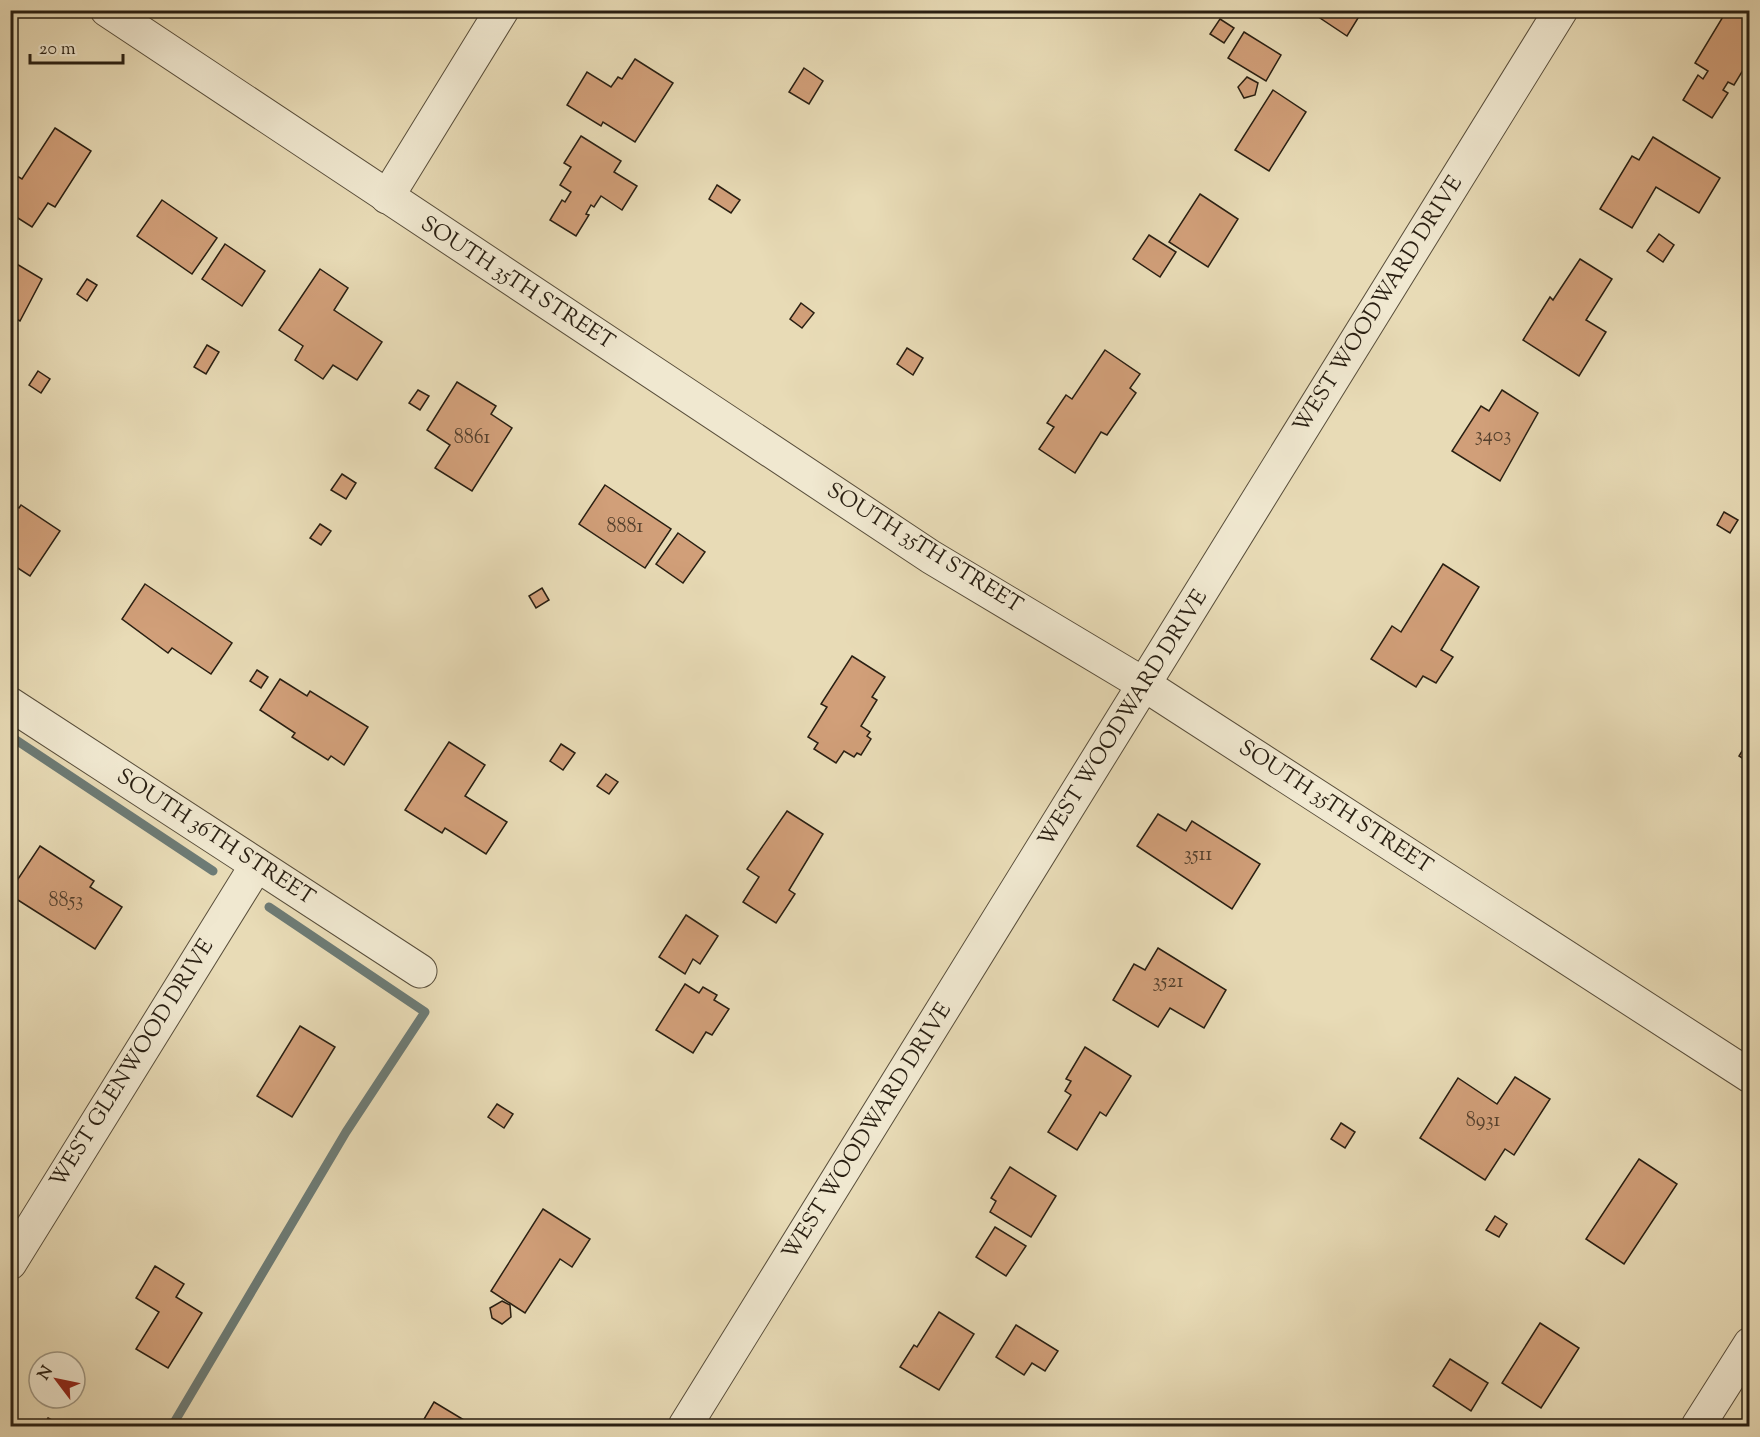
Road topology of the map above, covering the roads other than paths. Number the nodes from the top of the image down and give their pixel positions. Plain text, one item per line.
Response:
1 (107, 10) edge
2 (502, 10) edge
3 (1561, 10) edge
4 (387, 197) junction
5 (1145, 685) junction
6 (10, 704) edge
7 (256, 866) junction
8 (420, 971) dead end
9 (1749, 1076) edge
10 (10, 1263) edge
11 (1749, 1344) edge
12 (685, 1426) edge
13 (1698, 1426) edge

1 - 4 street, SOUTH 35TH STREET
2 - 4 street
3 - 5 street, WEST WOODWARD DRIVE
4 - 5 street, SOUTH 35TH STREET
5 - 9 street, SOUTH 35TH STREET
5 - 12 street, WEST WOODWARD DRIVE
6 - 7 street, SOUTH 36TH STREET
7 - 8 street, SOUTH 36TH STREET
7 - 10 street, WEST GLENWOOD DRIVE
11 - 13 street

